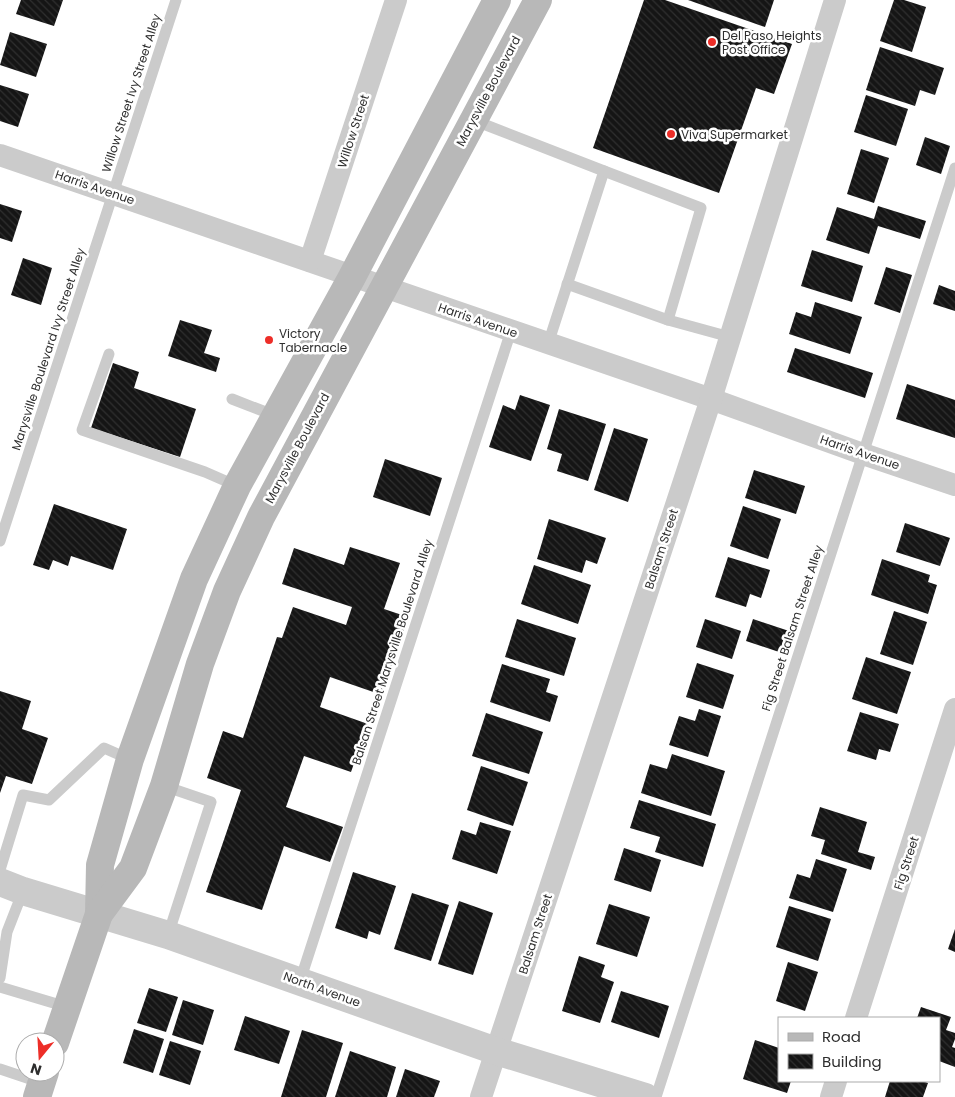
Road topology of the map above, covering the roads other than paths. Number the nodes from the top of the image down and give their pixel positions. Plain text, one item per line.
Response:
1 (176, 0) edge
2 (396, 0) edge
3 (538, 0) edge
4 (835, 0) edge
5 (497, 1) edge
6 (473, 120) junction
7 (0, 155) edge
8 (955, 168) edge
9 (604, 171) junction
10 (113, 194) junction
11 (310, 261) junction
12 (352, 277) junction
13 (567, 284) junction
14 (384, 288) junction
15 (668, 320) junction
16 (511, 331) junction
17 (730, 337) junction
18 (548, 344) junction
19 (109, 354) dead end
20 (232, 399) dead end
21 (711, 399) junction
22 (276, 416) junction
23 (863, 454) junction
24 (955, 485) edge
25 (237, 486) junction
26 (0, 541) edge
27 (955, 708) edge
28 (130, 759) junction
29 (164, 786) junction
30 (0, 870) edge
31 (12, 886) edge
32 (99, 914) junction
33 (168, 935) junction
34 (0, 972) edge
35 (300, 981) junction
36 (0, 987) edge
37 (67, 1007) junction
38 (856, 1017) edge
39 (59, 1032) edge
40 (496, 1052) junction
41 (0, 1069) edge
42 (836, 1082) edge
43 (41, 1084) edge
44 (481, 1097) edge
45 (645, 1097) edge
46 (656, 1097) edge
47 (831, 1097) edge

1 - 10 lane, Willow Street Ivy Street Alley
2 - 11 street, Willow Street
3 - 6 main road, Marysville Boulevard
4 - 17 street, Balsam Street
5 - 6 main road
5 - 12 main road, Marysville Boulevard
6 - 9 lane
6 - 14 main road, Marysville Boulevard
7 - 10 street, Harris Avenue
8 - 23 lane, Fig Street Balsam Street Alley
9 - 13 lane
9 - 15 lane
10 - 11 street, Harris Avenue
10 - 26 lane, Marysville Boulevard Ivy Street Alley
11 - 12 street, Harris Avenue
12 - 14 street, Harris Avenue
12 - 22 main road, Marysville Boulevard
13 - 15 lane
13 - 18 lane
14 - 16 street, Harris Avenue
14 - 29 main road, Marysville Boulevard
15 - 17 lane
16 - 18 street, Harris Avenue
16 - 35 lane, Balsan Street Marysville Boulevard Alley
17 - 21 street, Balsam Street
18 - 21 street, Harris Avenue
19 - 25 lane
20 - 22 lane
21 - 23 street, Harris Avenue
21 - 40 street, Balsam Street
22 - 25 main road, Marysville Boulevard
23 - 24 street, Harris Avenue
23 - 46 lane, Fig Street Balsam Street Alley
25 - 28 main road, Marysville Boulevard
27 - 38 street, Fig Street
28 - 30 lane
28 - 32 main road, Marysville Boulevard
29 - 32 main road, Marysville Boulevard
29 - 33 lane
31 - 32 street, North Avenue
31 - 34 lane
32 - 33 street, North Avenue
32 - 37 main road, Marysville Boulevard
33 - 35 street, North Avenue
35 - 40 street, North Avenue
36 - 37 lane
37 - 39 main road, Marysville Boulevard
40 - 44 street, Balsam Street
40 - 45 street, North Avenue
41 - 43 lane
42 - 47 street

